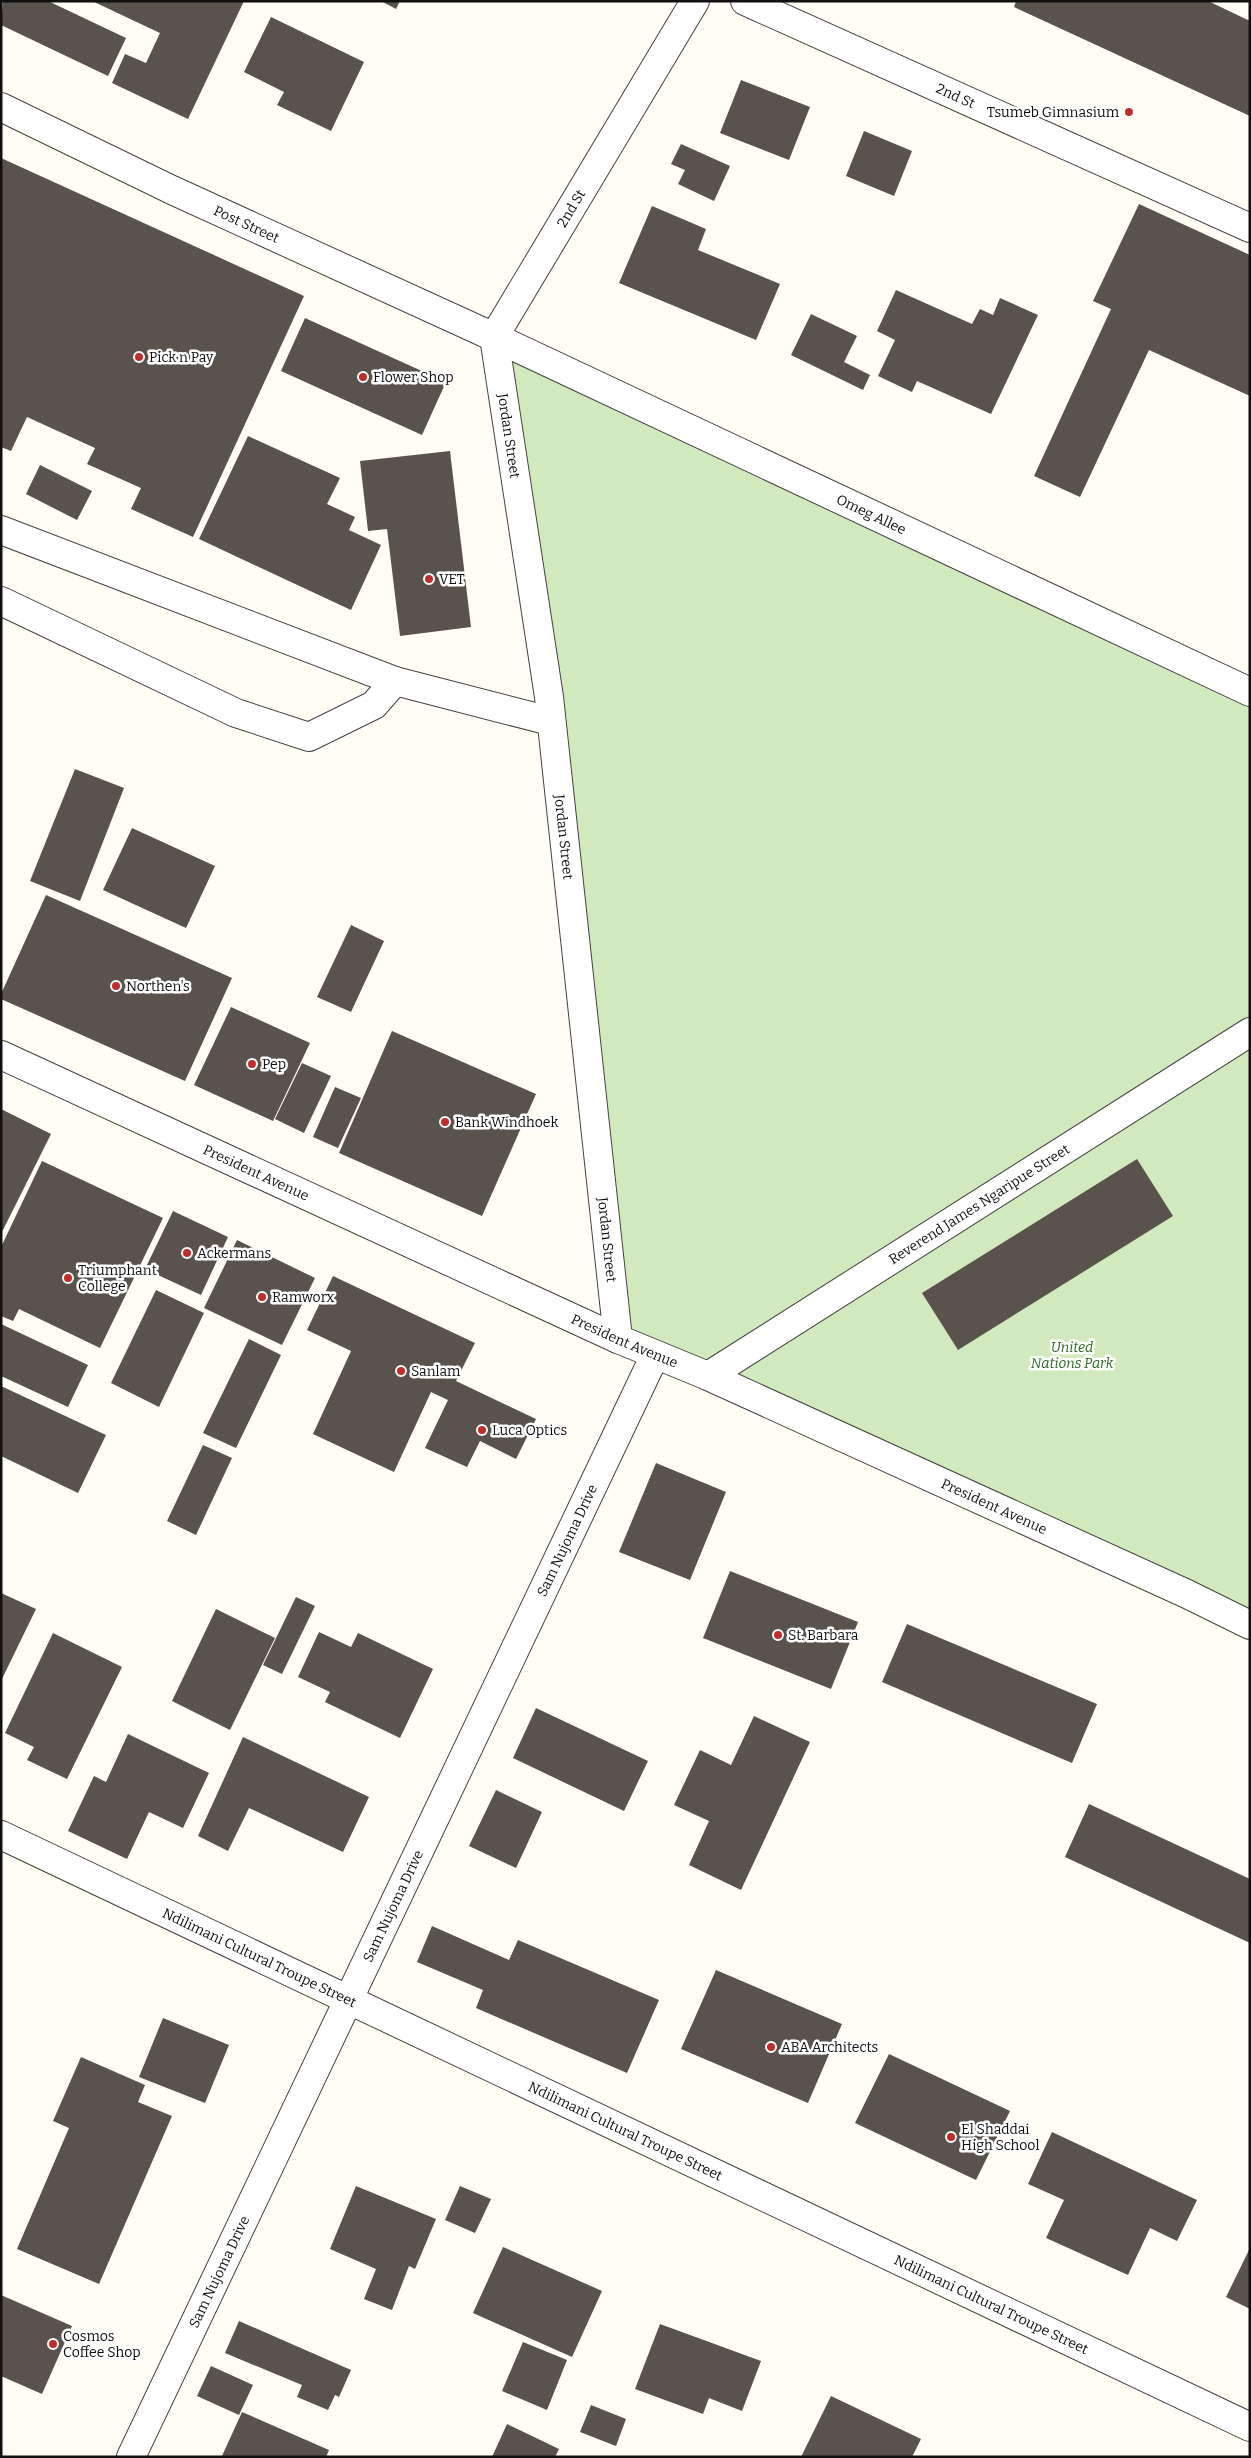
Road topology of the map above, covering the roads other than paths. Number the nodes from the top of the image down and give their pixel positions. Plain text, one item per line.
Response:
1 (695, 1) edge
2 (744, 1) edge
3 (1, 107) edge
4 (1250, 228) edge
5 (494, 338) junction
6 (1, 530) edge
7 (1, 601) edge
8 (395, 681) junction
9 (1250, 692) edge
10 (550, 721) junction
11 (1250, 1032) edge
12 (1, 1055) edge
13 (618, 1339) junction
14 (654, 1355) junction
15 (708, 1376) junction
16 (1250, 1625) edge
17 (1, 1835) edge
18 (349, 1999) junction
19 (1250, 2427) edge
20 (132, 2457) edge

1 - 5 street, 2nd St
2 - 4 street, 2nd St
3 - 5 street, Post Street
5 - 9 street, Omeg Allee
5 - 10 street, Jordan Street
6 - 8 street
7 - 8 street
8 - 10 street
10 - 13 street, Jordan Street
11 - 15 street, Reverend James Ngaripue Street
12 - 13 street, President Avenue
13 - 14 street, President Avenue
14 - 15 street, President Avenue
14 - 18 street, Sam Nujoma Drive
15 - 16 street, President Avenue
17 - 18 street, Ndilimani Cultural Troupe Street
18 - 19 street, Ndilimani Cultural Troupe Street
18 - 20 street, Sam Nujoma Drive

